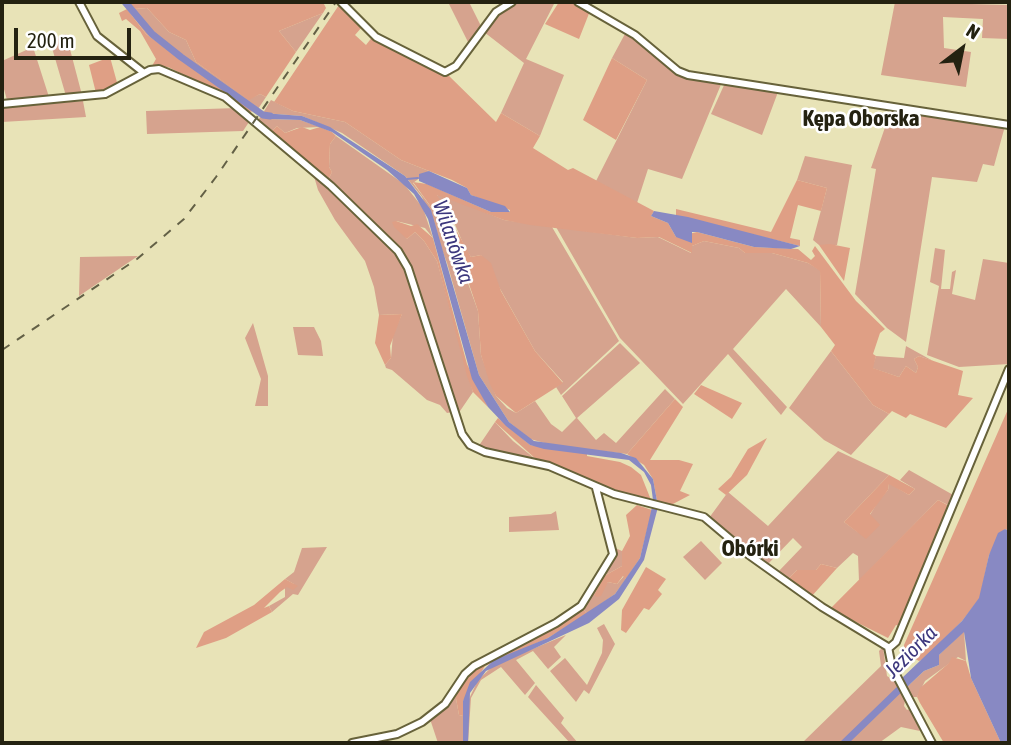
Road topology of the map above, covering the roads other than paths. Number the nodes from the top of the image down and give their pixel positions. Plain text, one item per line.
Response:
1 (79, 2) edge
2 (341, 2) edge
3 (512, 2) edge
4 (578, 2) edge
5 (144, 73) junction
6 (2, 104) edge
7 (1009, 125) edge
8 (1009, 369) edge
9 (596, 488) junction
10 (889, 648) junction
11 (352, 743) edge
12 (932, 743) edge

1 - 5 street
2 - 3 street
4 - 7 street
5 - 6 street
5 - 9 street
8 - 10 street
9 - 10 street
9 - 11 street
10 - 12 street

